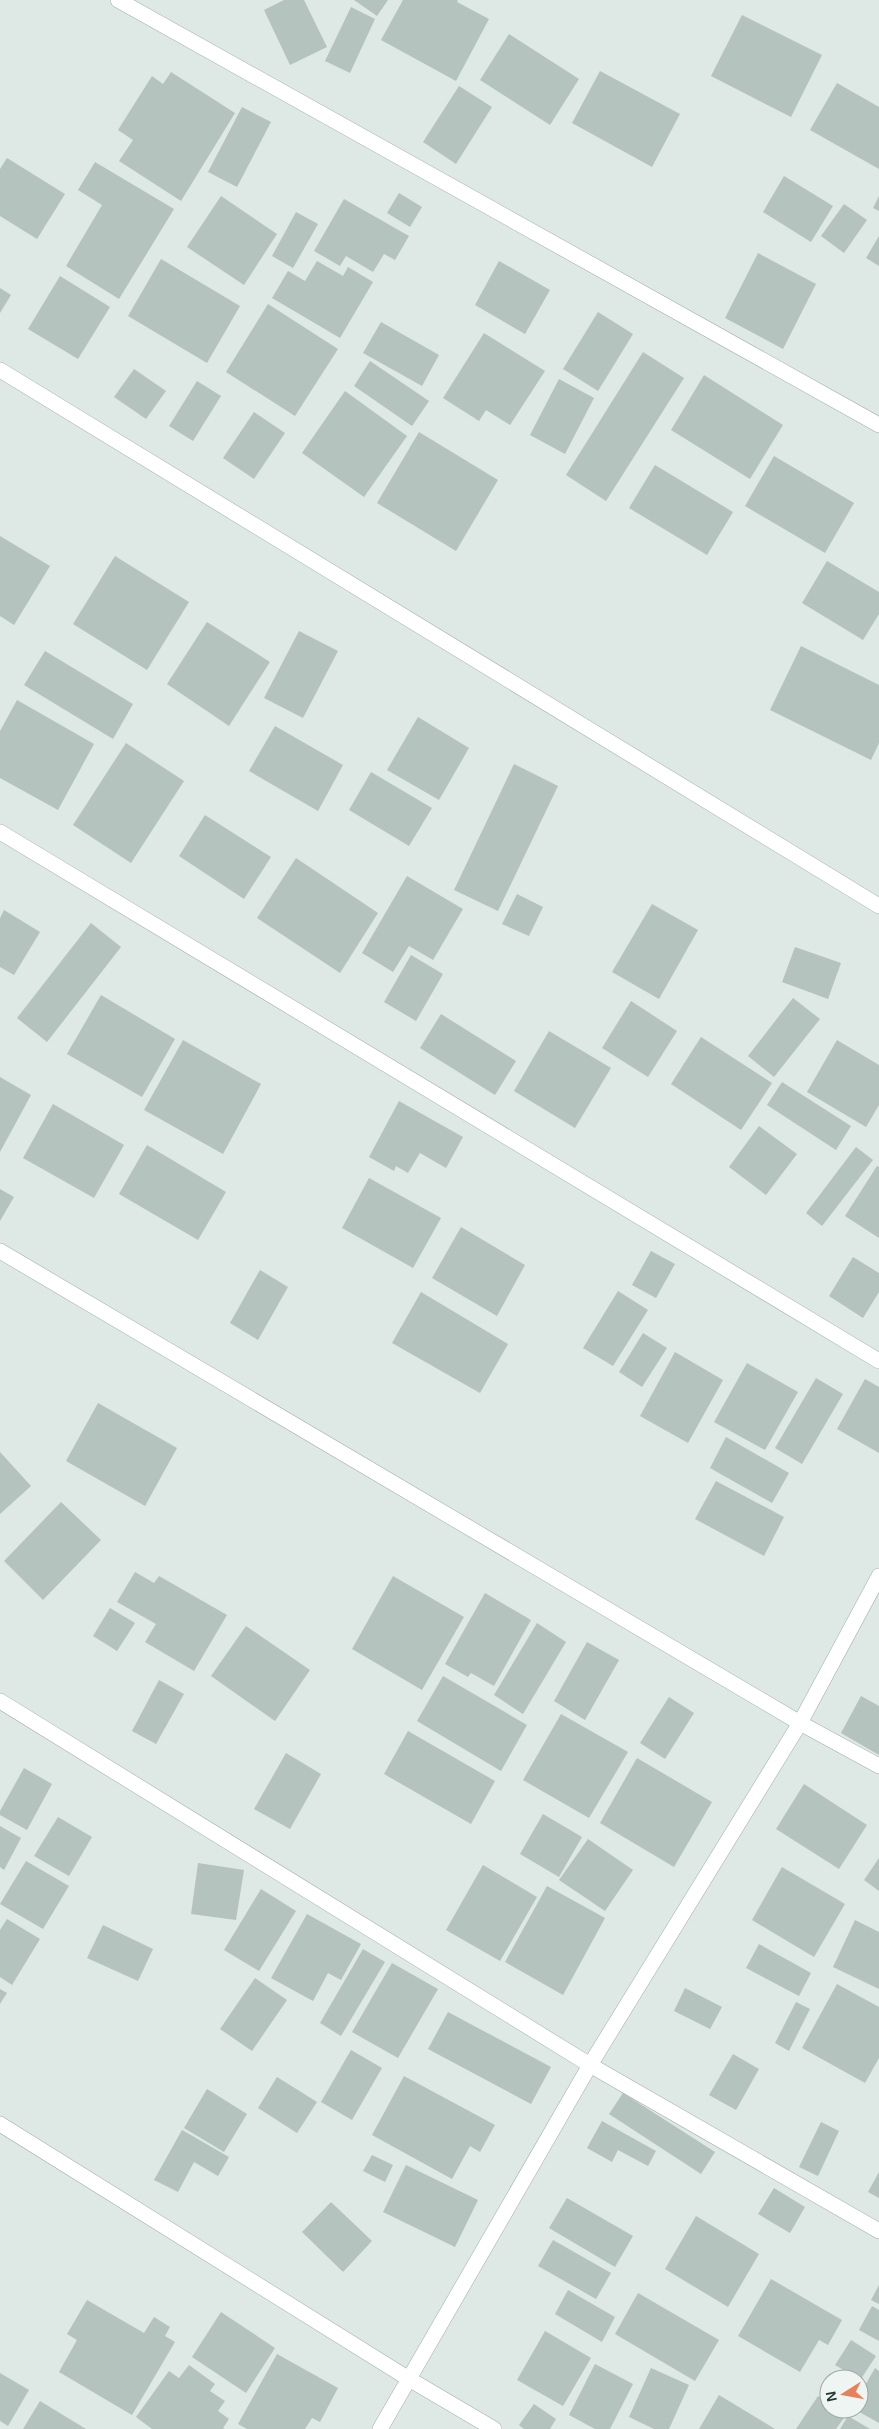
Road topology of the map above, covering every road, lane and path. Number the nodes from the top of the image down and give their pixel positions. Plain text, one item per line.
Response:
1 (118, 0) edge
2 (0, 370) edge
3 (879, 425) edge
4 (0, 832) edge
5 (879, 906) edge
6 (0, 1252) edge
7 (879, 1361) edge
8 (879, 1576) edge
9 (0, 1701) edge
10 (800, 1723) junction
11 (879, 1766) edge
12 (590, 2065) junction
13 (0, 2124) edge
14 (879, 2232) edge
15 (409, 2379) junction
16 (380, 2429) edge
17 (494, 2429) edge

1 - 3 street
2 - 5 street
4 - 7 street
6 - 10 street
8 - 10 street
9 - 12 street
10 - 11 street
10 - 12 street
12 - 14 street
12 - 15 street
13 - 15 street
15 - 16 street
15 - 17 street

